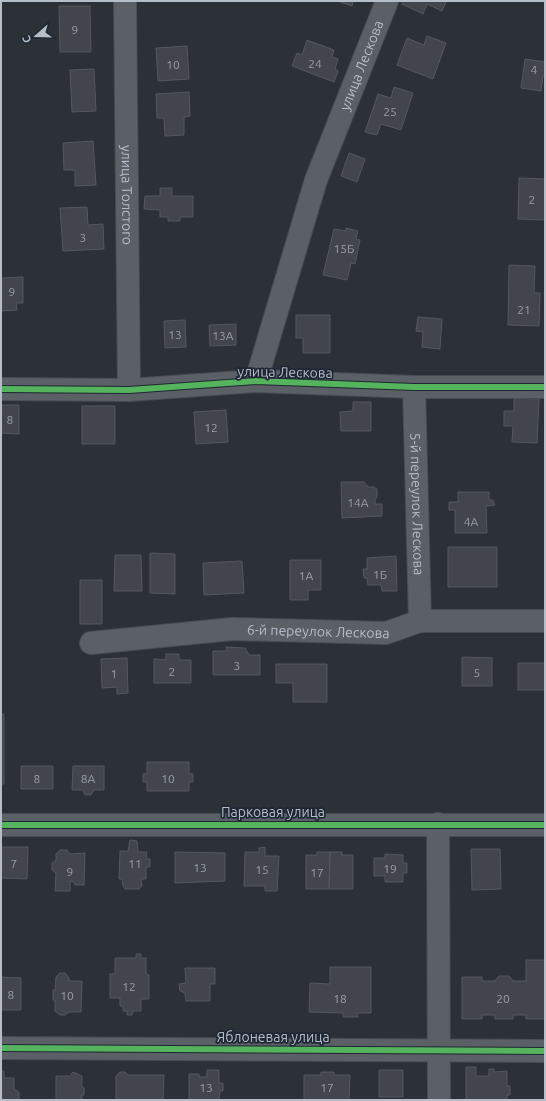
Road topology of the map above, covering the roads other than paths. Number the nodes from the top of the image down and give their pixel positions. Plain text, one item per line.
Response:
1 (125, 1) edge
2 (387, 1) edge
3 (256, 381) junction
4 (414, 387) junction
5 (545, 387) edge
6 (1, 389) edge
7 (129, 390) junction
8 (420, 621) junction
9 (545, 622) edge
10 (91, 643) dead end
11 (438, 824) junction
12 (1, 825) edge
13 (545, 825) edge
14 (1, 1048) edge
15 (440, 1050) junction
16 (545, 1051) edge
17 (439, 1100) edge

1 - 7 street, улица Толстого
2 - 3 street, улица Лескова
3 - 4 street, улица Лескова
3 - 7 street, улица Лескова
4 - 5 street, улица Лескова
4 - 8 street, 5-й переулок Лескова
6 - 7 street, улица Лескова
8 - 9 street, 6-й переулок Лескова
8 - 10 street, 6-й переулок Лескова
11 - 12 street, Парковая улица
11 - 13 street, Парковая улица
11 - 15 street
14 - 15 street, Яблоневая улица
15 - 16 street, Яблоневая улица
15 - 17 street

